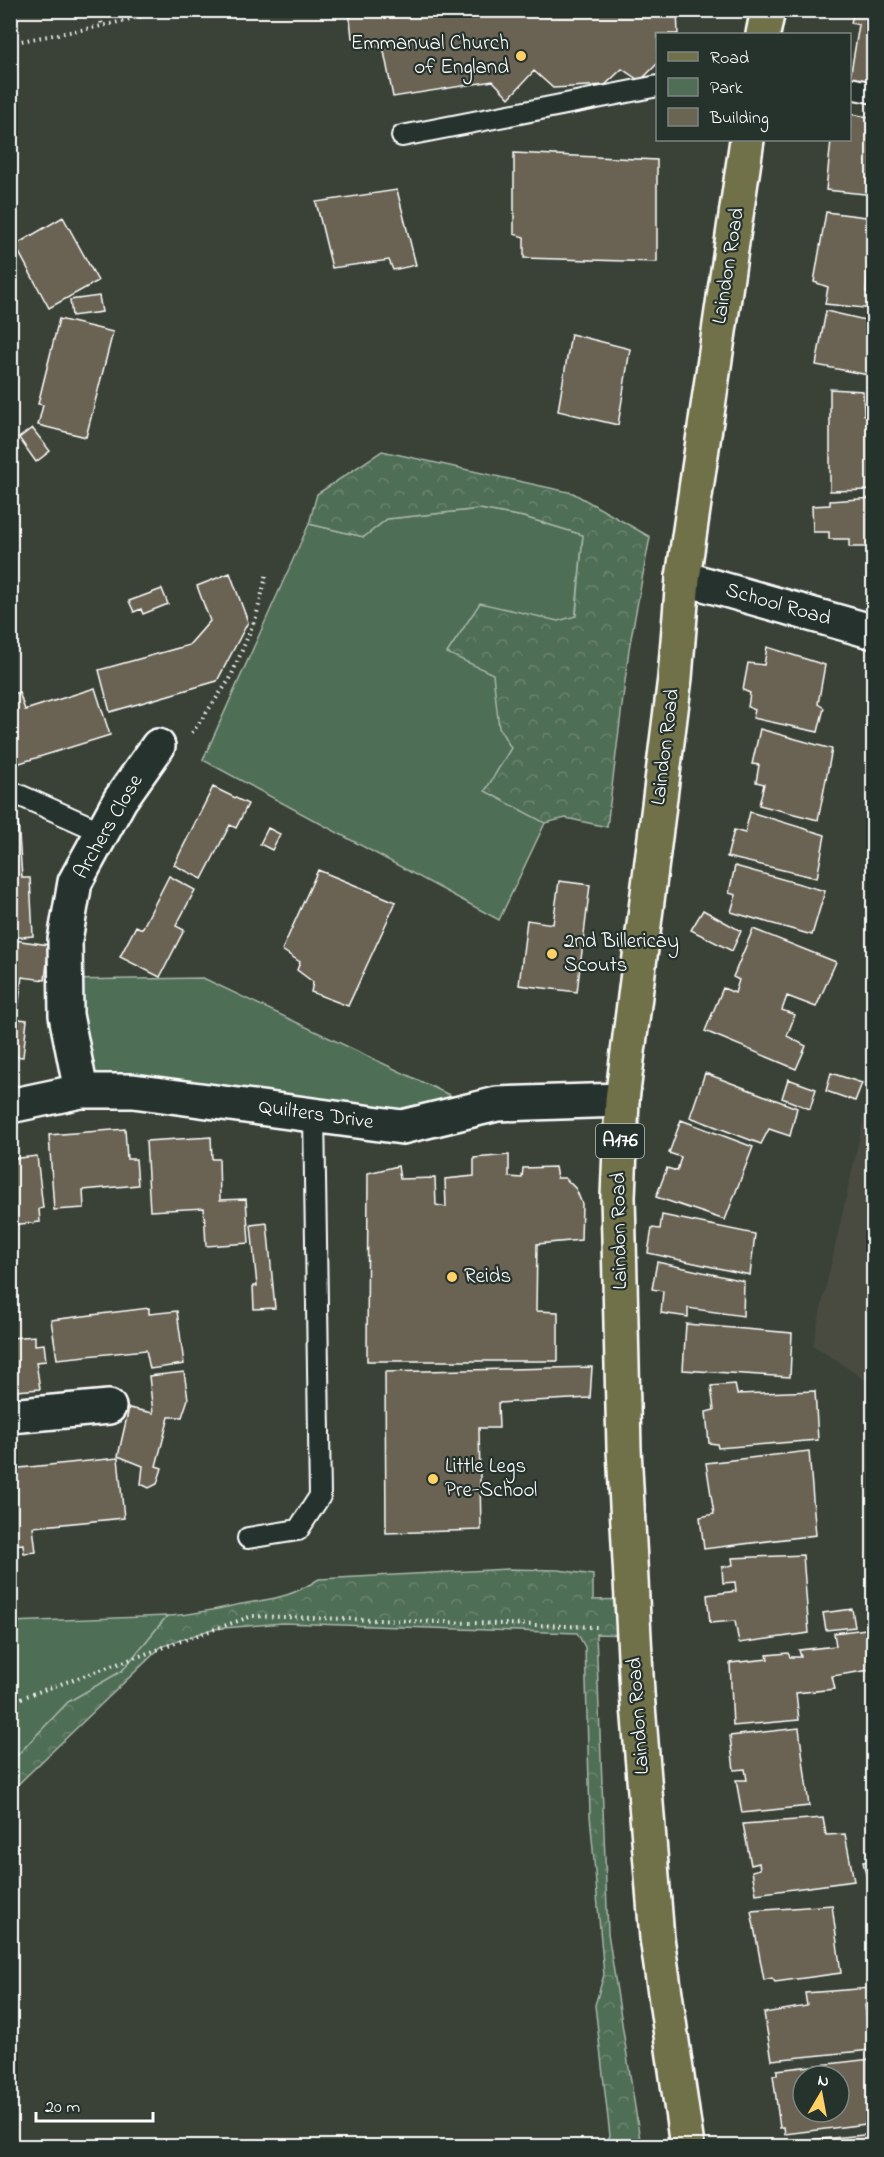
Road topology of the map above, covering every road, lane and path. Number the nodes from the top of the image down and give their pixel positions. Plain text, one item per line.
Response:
1 (99, 10) edge
2 (167, 10) edge
3 (768, 10) edge
4 (102, 26) junction
5 (763, 33) edge
6 (10, 43) edge
7 (656, 86) edge
8 (851, 88) edge
9 (873, 93) edge
10 (402, 136) dead end
11 (747, 141) edge
12 (267, 573) dead end
13 (683, 578) junction
14 (873, 632) edge
15 (158, 746) joint
16 (10, 791) edge
17 (102, 832) junction
18 (81, 1091) junction
19 (622, 1100) junction
20 (10, 1107) edge
21 (314, 1114) junction
22 (109, 1407) dead end
23 (10, 1416) edge
24 (248, 1538) dead end
25 (633, 1625) junction
26 (10, 1702) edge
27 (687, 2146) edge

1 - 4 path
2 - 4 path
3 - 5 main road
4 - 6 path
7 - 10 lane
8 - 9 lane
11 - 13 main road, Laindon Road / A176
12 - 15 path
13 - 14 street, School Road
13 - 19 main road, Laindon Road / A176
15 - 17 street, Archers Close
16 - 17 lane
17 - 18 street, Archers Close
18 - 20 street, Quilters Drive
18 - 21 street, Quilters Drive
19 - 21 street, Quilters Drive
19 - 25 main road, Laindon Road / A176
21 - 24 lane
22 - 23 street
25 - 26 path
25 - 27 main road, Laindon Road / A176

